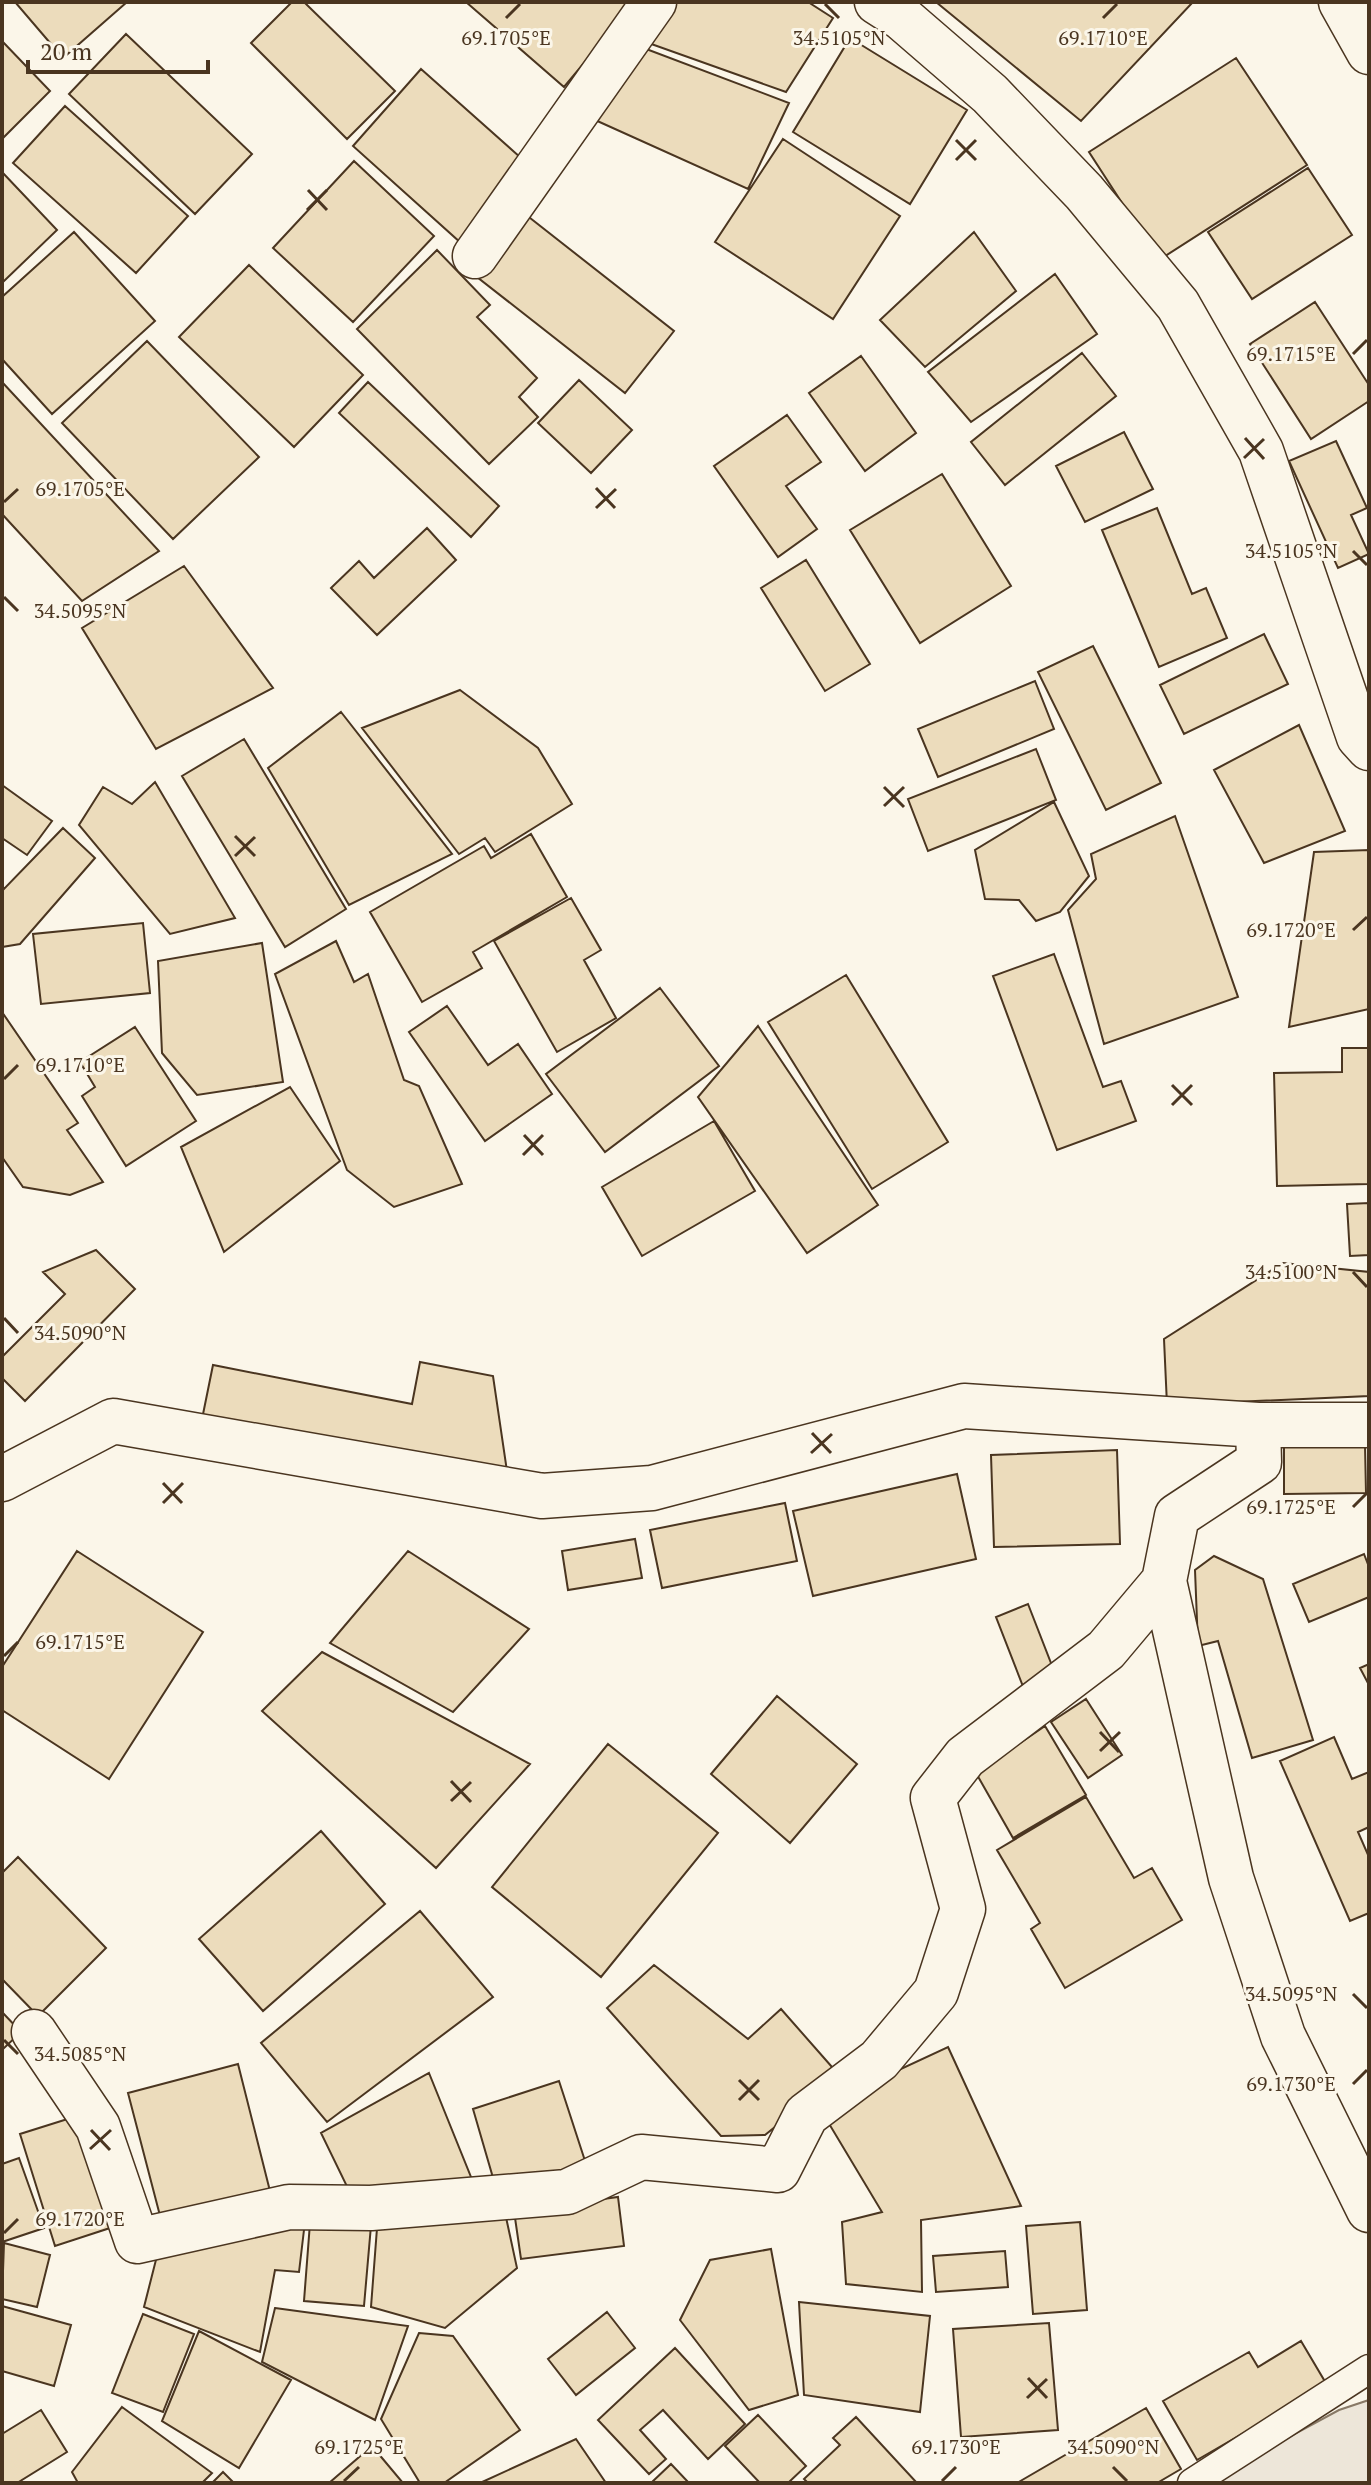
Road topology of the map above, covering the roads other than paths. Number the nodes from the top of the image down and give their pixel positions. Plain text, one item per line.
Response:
1 (654, 2) edge
2 (877, 2) edge
3 (1341, 2) edge
4 (1369, 52) edge
5 (475, 256) dead end
6 (1369, 748) edge
7 (1258, 1425) junction
8 (1369, 1425) edge
9 (2, 1479) edge
10 (1164, 1581) junction
11 (34, 2032) dead end
12 (1369, 2210) edge
13 (1369, 2369) edge
14 (1192, 2483) edge

1 - 5 street
2 - 6 street
3 - 4 street
7 - 8 street
7 - 9 street
7 - 10 street
10 - 11 street
10 - 12 street
13 - 14 lane

